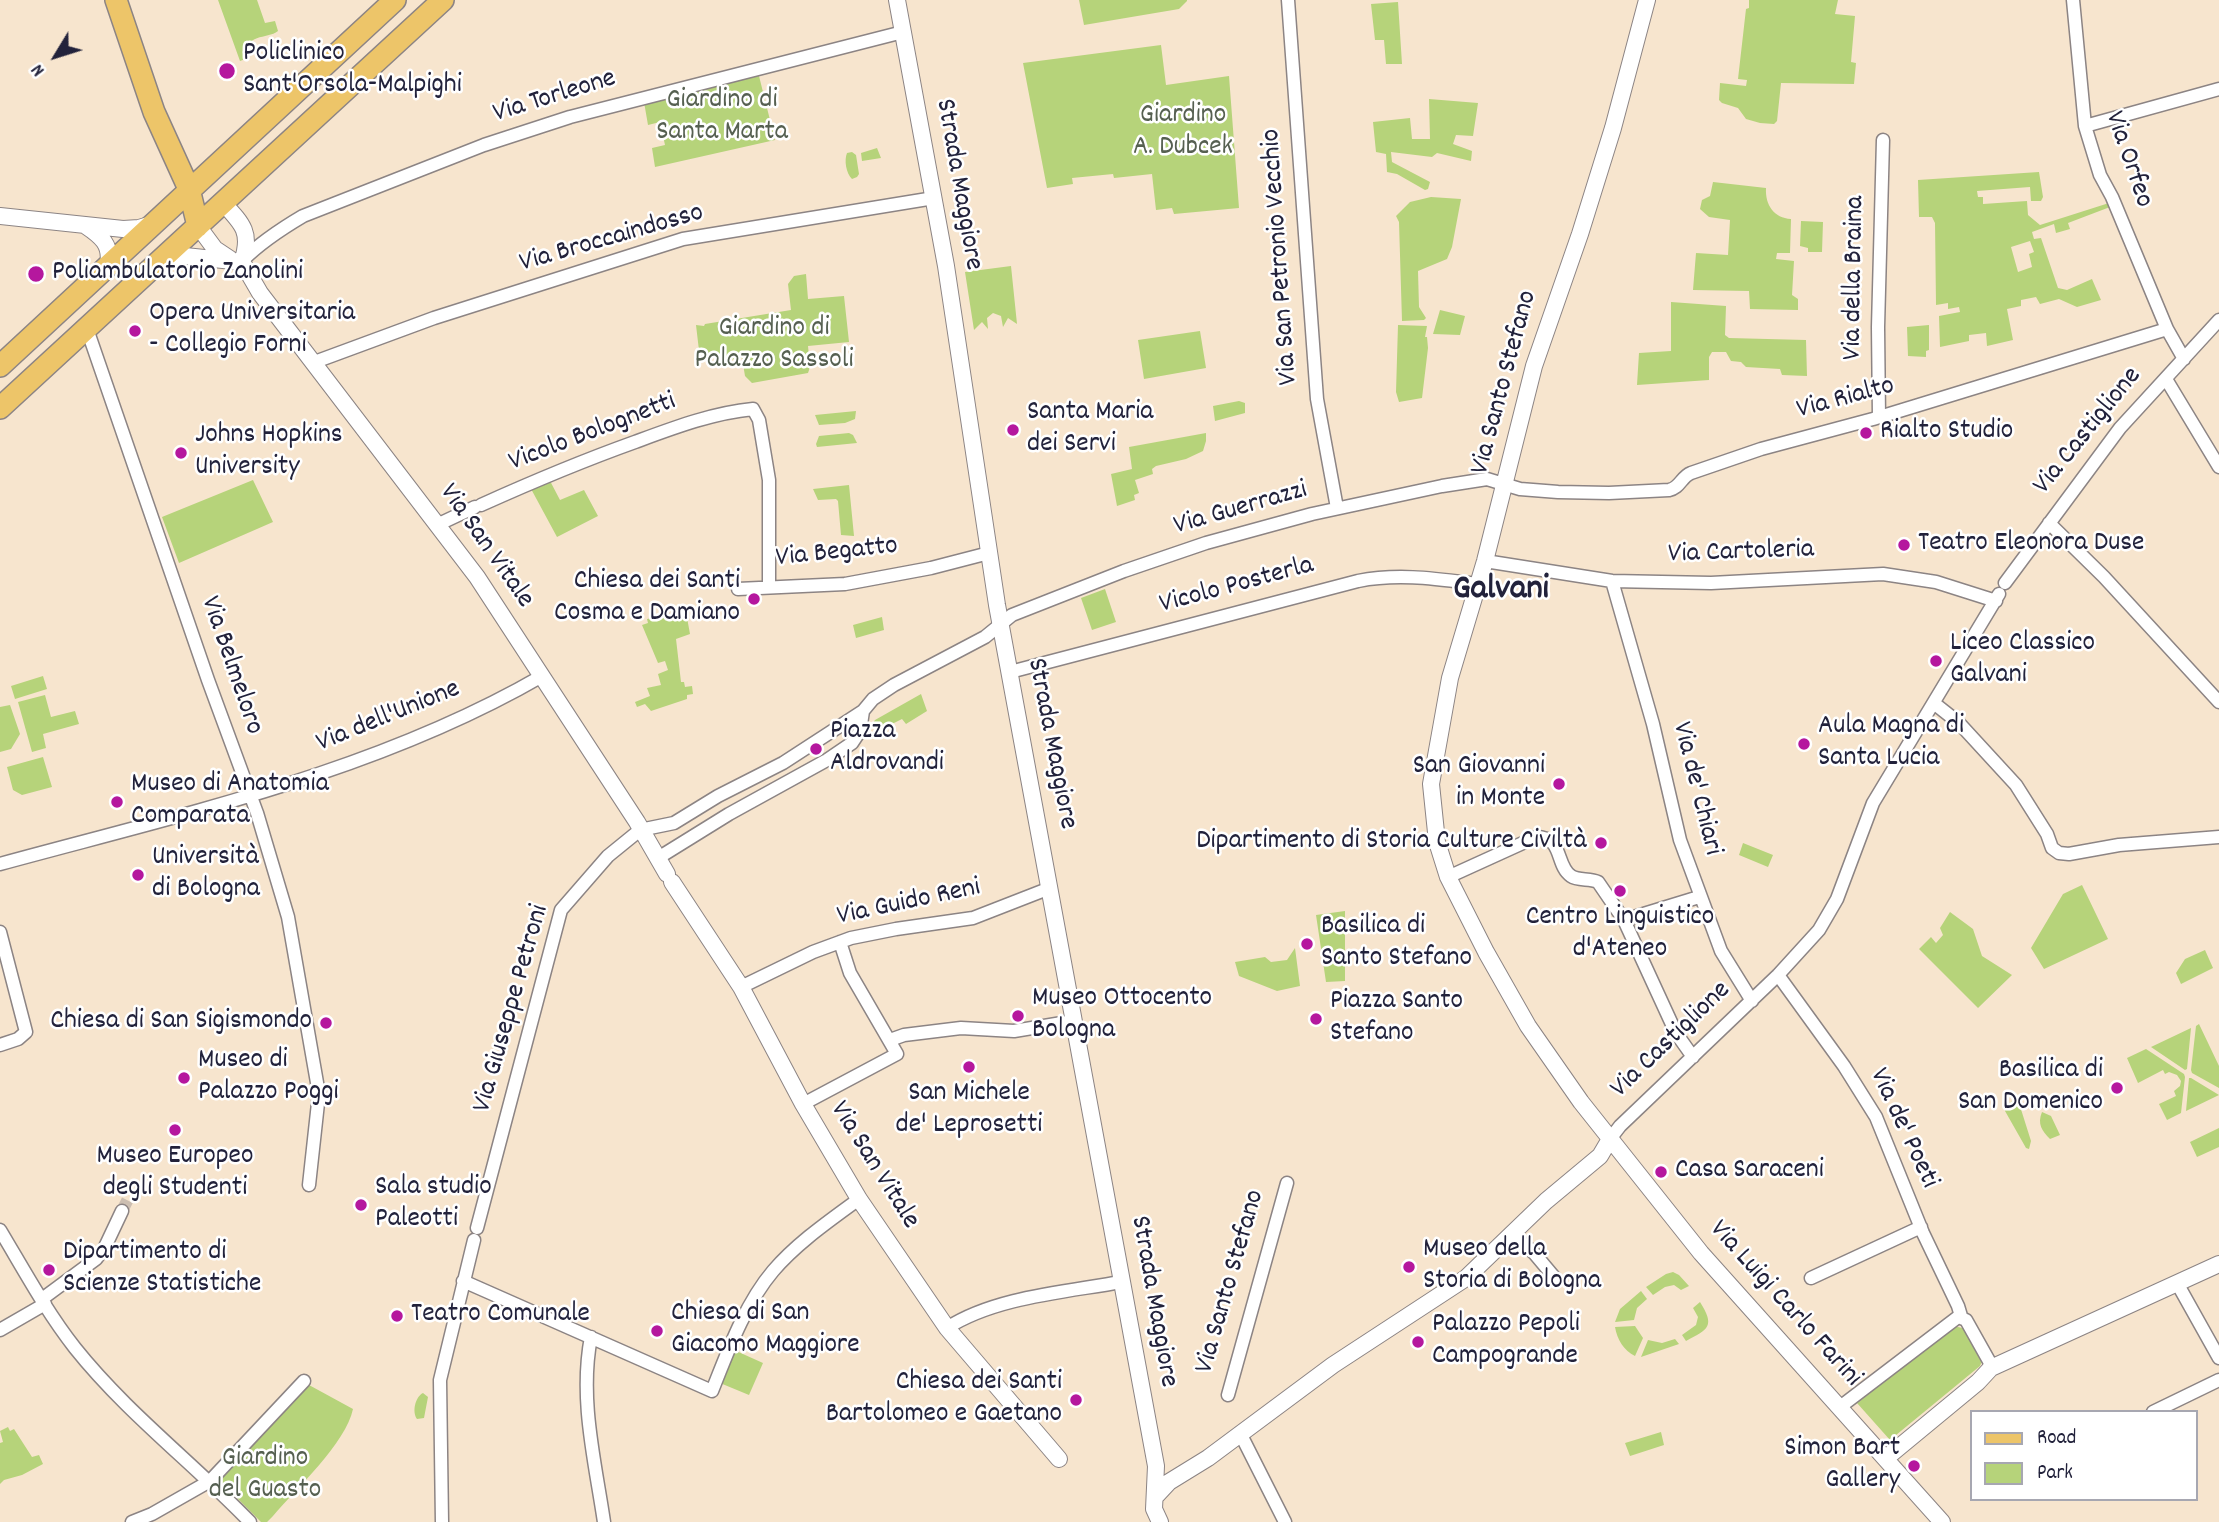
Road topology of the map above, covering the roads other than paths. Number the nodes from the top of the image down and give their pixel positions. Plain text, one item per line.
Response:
1 (116, 0) edge
2 (395, 0) edge
3 (443, 0) edge
4 (897, 0) edge
5 (1288, 0) edge
6 (1647, 0) edge
7 (2073, 0) edge
8 (903, 33) junction
9 (2219, 89) edge
10 (2085, 126) junction
11 (1883, 139) dead end
12 (189, 190) junction
13 (934, 198) junction
14 (223, 203) junction
15 (0, 216) edge
16 (84, 224) junction
17 (152, 224) junction
18 (198, 226) junction
19 (162, 259) junction
20 (237, 261) junction
21 (108, 265) junction
22 (2219, 320) edge
23 (86, 329) junction
24 (2166, 329) junction
25 (2184, 359) junction
26 (312, 363) junction
27 (0, 366) edge
28 (2166, 379) junction
29 (0, 408) edge
30 (1879, 417) junction
31 (2219, 467) edge
32 (1506, 483) junction
33 (1337, 508) junction
34 (2049, 523) junction
35 (439, 524) junction
36 (989, 553) junction
37 (1485, 561) junction
38 (1612, 581) junction
39 (1479, 584) junction
40 (769, 586) junction
41 (738, 589) dead end
42 (2000, 593) junction
43 (1001, 624) junction
44 (1010, 672) junction
45 (542, 676) junction
46 (2219, 702) edge
47 (1935, 704) junction
48 (863, 712) junction
49 (1431, 783) joint
50 (250, 795) junction
51 (718, 796) junction
52 (729, 814) junction
53 (640, 830) junction
54 (2219, 837) edge
55 (658, 858) junction
56 (0, 864) edge
57 (1448, 877) junction
58 (1050, 888) junction
59 (1699, 897) junction
60 (1624, 920) junction
61 (0, 932) edge
62 (840, 942) junction
63 (1778, 975) junction
64 (741, 987) junction
65 (1752, 1001) junction
66 (1074, 1021) junction
67 (890, 1040) junction
68 (0, 1045) edge
69 (1693, 1057) junction
70 (803, 1104) junction
71 (1610, 1139) junction
72 (1287, 1183) dead end
73 (309, 1185) dead end
74 (859, 1199) junction
75 (122, 1211) tunnel mouth
76 (1921, 1227) junction
77 (0, 1230) edge
78 (1512, 1234) junction
79 (2219, 1264) edge
80 (1555, 1278) dead end
81 (1811, 1278) dead end
82 (463, 1281) junction
83 (1121, 1282) junction
84 (2177, 1283) junction
85 (43, 1301) junction
86 (1961, 1316) junction
87 (947, 1328) junction
88 (0, 1330) edge
89 (591, 1337) junction
90 (2219, 1358) edge
91 (1991, 1368) junction
92 (2219, 1380) edge
93 (304, 1381) dead end
94 (1228, 1395) dead end
95 (1840, 1407) junction
96 (2157, 1410) edge
97 (1240, 1433) junction
98 (1886, 1458) junction
99 (1059, 1459) dead end
100 (210, 1481) junction
101 (1155, 1497) junction
102 (132, 1522) edge
103 (250, 1522) edge
104 (442, 1522) edge
105 (604, 1522) edge
106 (1160, 1522) edge
107 (1285, 1522) edge
108 (1942, 1522) edge

1 - 12 main road
2 - 12 main road
3 - 14 main road
4 - 8 street, Strada Maggiore
5 - 33 street, Via San Petronio Vecchio
6 - 32 street, Via Santo Stefano
7 - 10 street, Via Orfeo
8 - 13 street, Strada Maggiore
8 - 20 street, Via Torleone
9 - 10 street
10 - 24 street, Via Orfeo
11 - 30 street, Via della Braina
12 - 14 main road
12 - 17 main road
12 - 18 main road
13 - 26 street, Via Broccaindosso
13 - 36 street, Strada Maggiore
14 - 18 main road
14 - 20 street
15 - 16 street
16 - 17 street
16 - 21 street
17 - 21 main road
18 - 19 main road
18 - 20 street
19 - 20 street
19 - 23 main road
20 - 26 street, Via San Vitale
21 - 27 main road
22 - 25 street, Via Castiglione
23 - 29 main road
23 - 50 street, Via Belmeloro
24 - 25 street
24 - 30 street, Via Rialto
25 - 28 street, Via Castiglione
26 - 35 street, Via San Vitale
28 - 31 street
28 - 34 street, Via Castiglione
30 - 32 street, Via Rialto
32 - 33 street, Via Guerrazzi
32 - 37 street, Via Santo Stefano
33 - 43 street, Via Guerrazzi
34 - 42 street, Via Castiglione
34 - 46 street
35 - 40 street, Vicolo Bolognetti
35 - 45 street, Via San Vitale
36 - 40 street, Via Begatto
36 - 43 street, Strada Maggiore
37 - 38 street, Via Cartoleria
37 - 39 street, Via Santo Stefano
38 - 42 street, Via Cartoleria
38 - 59 street, Via de' Chiari
39 - 44 street, Vicolo Posterla
39 - 49 street, Via Santo Stefano
40 - 41 street, Via Begatto
42 - 47 street, Via Castiglione
43 - 44 street, Strada Maggiore
43 - 48 street
44 - 58 street, Strada Maggiore
45 - 50 street, Via dell'Unione
45 - 53 street, Via San Vitale
47 - 54 street
47 - 63 street, Via Castiglione
48 - 51 street
48 - 52 street
49 - 57 street, Via Luigi Carlo Farini
50 - 56 street, Via dell'Unione
50 - 73 street, Via Belmeloro
51 - 52 street
51 - 53 street
52 - 55 street
53 - 55 street, Via San Vitale
53 - 82 street, Via Giuseppe Petroni
55 - 64 street, Via San Vitale
57 - 60 street
57 - 71 street, Via Luigi Carlo Farini
58 - 62 street, Via Guido Reni
58 - 66 street, Strada Maggiore
59 - 60 street
59 - 65 street, Via de' Chiari
60 - 69 street
61 - 68 street
62 - 64 street, Via Guido Reni
62 - 67 street
63 - 65 street, Via Castiglione
63 - 76 street, Via de' Poeti
64 - 70 street, Via San Vitale
65 - 69 street, Via Castiglione
66 - 67 street
66 - 83 street, Strada Maggiore
67 - 70 street
69 - 71 street, Via Castiglione
70 - 74 street, Via San Vitale
71 - 78 street, Via Castiglione
71 - 95 street, Via Luigi Carlo Farini
72 - 94 street, Via Santo Stefano
74 - 87 street, Via San Vitale
74 - 89 street
75 - 85 street
76 - 81 street
76 - 86 street, Via de' Poeti
77 - 85 street
78 - 80 street
78 - 97 street, Via Castiglione
79 - 84 street
82 - 89 street
82 - 104 street, Via Giuseppe Petroni
83 - 87 street
83 - 101 street, Strada Maggiore
84 - 90 street
84 - 91 street
85 - 88 street
85 - 100 street
86 - 91 street, Via de' Poeti
86 - 95 street
87 - 99 street, Via San Vitale
89 - 105 street
91 - 98 street
92 - 96 street
93 - 100 street
95 - 98 street, Via Luigi Carlo Farini
97 - 101 street, Via Castiglione
97 - 107 street
98 - 108 street, Via Luigi Carlo Farini
100 - 102 street
100 - 103 street
101 - 106 street, Strada Maggiore

